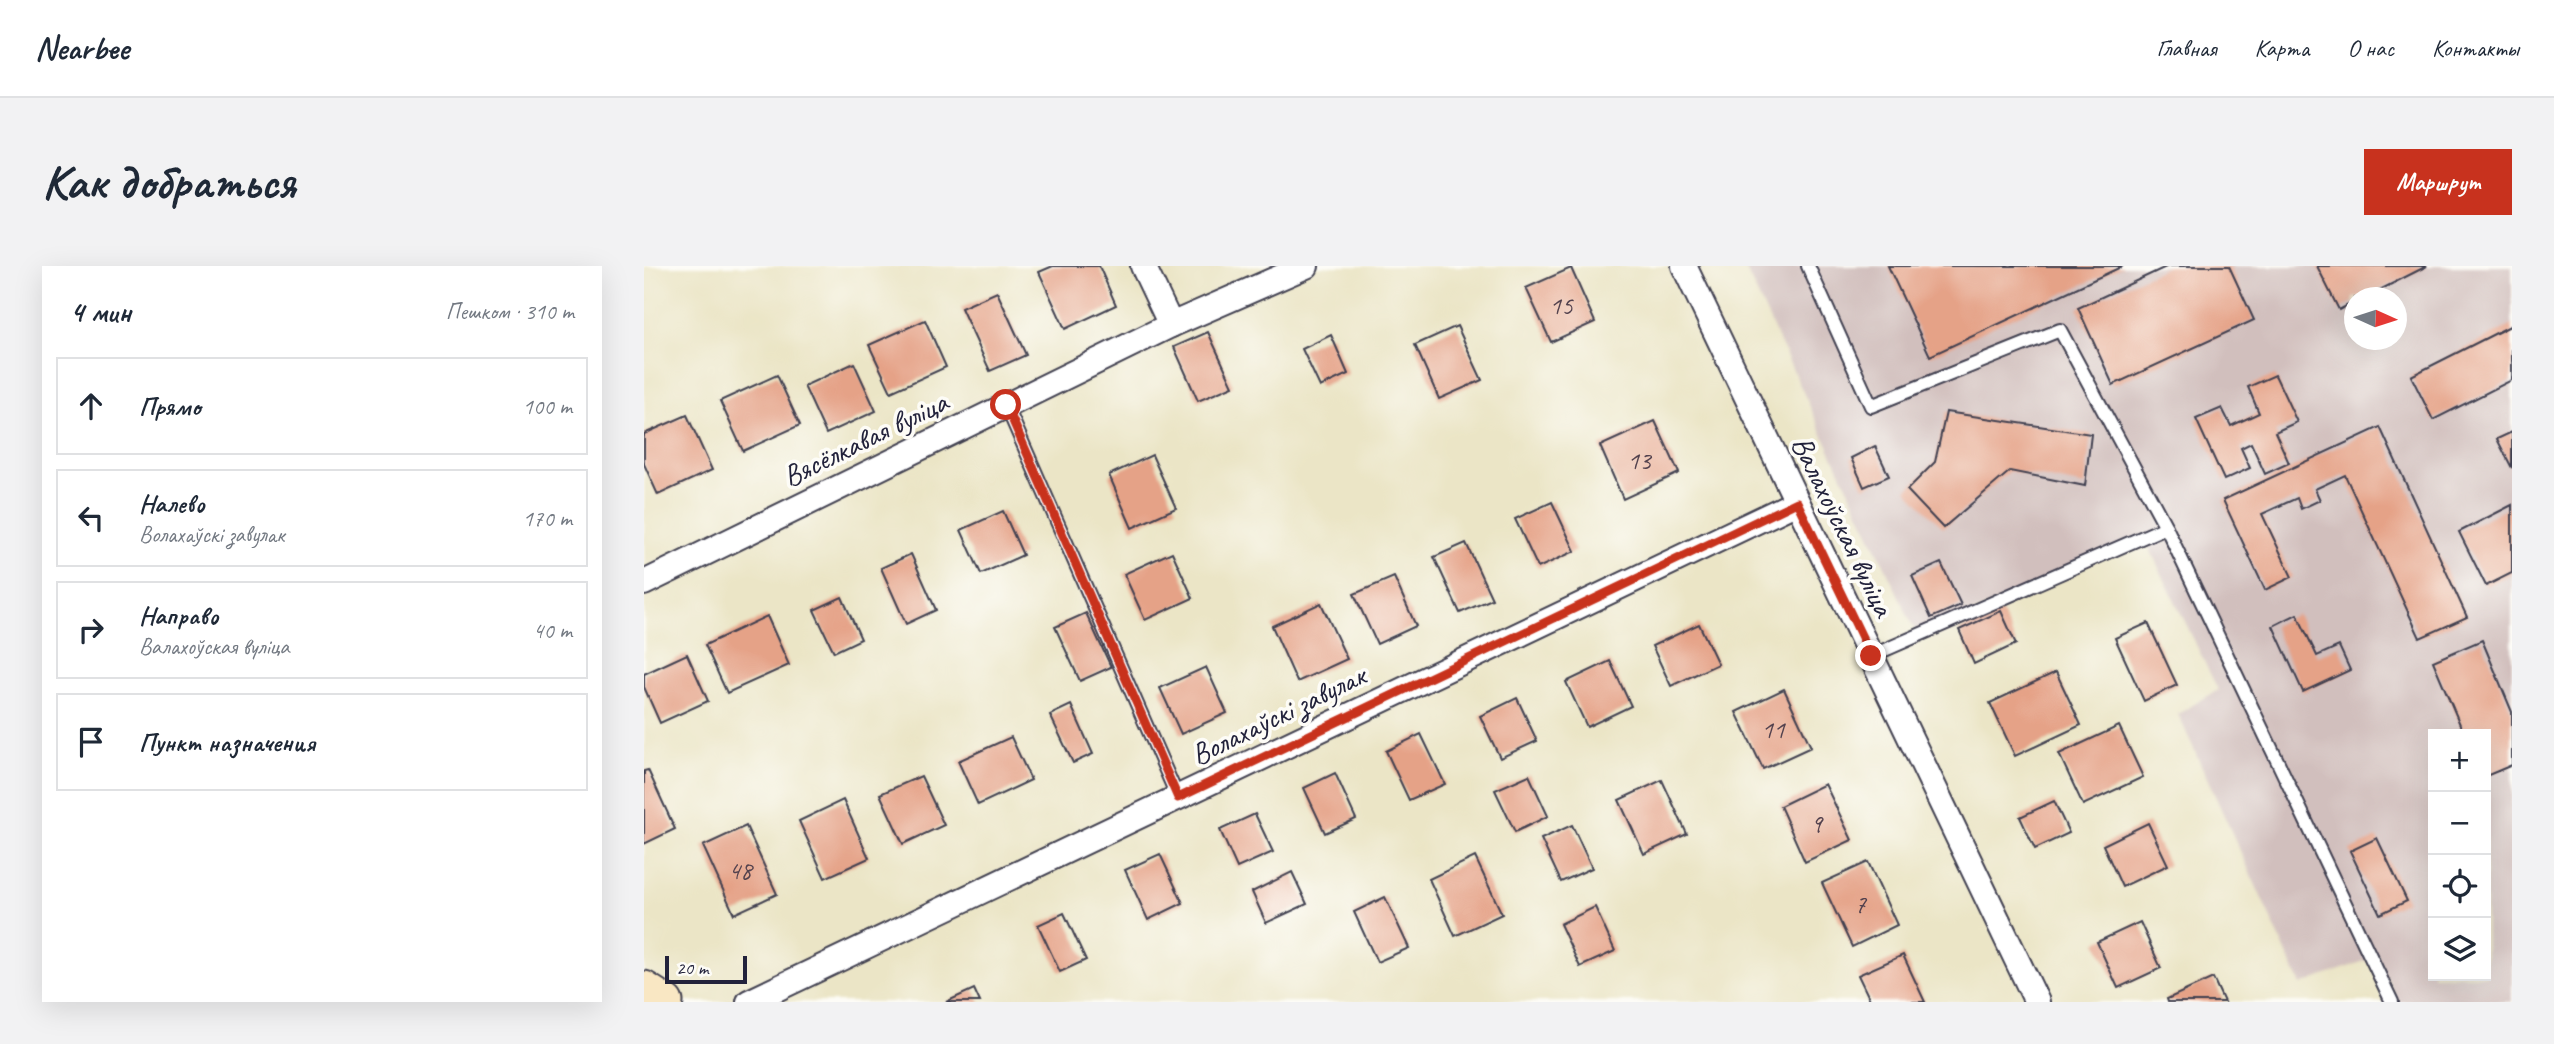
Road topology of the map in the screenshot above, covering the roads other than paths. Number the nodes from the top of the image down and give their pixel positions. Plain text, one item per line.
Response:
1 (1143, 266) edge
2 (1306, 266) edge
3 (1684, 266) edge
4 (1808, 266) edge
5 (1171, 325) junction
6 (1006, 405) junction
7 (1797, 502) junction
8 (2166, 527) junction
9 (644, 583) edge
10 (1871, 656) junction
11 (1178, 798) junction
12 (644, 988) edge
13 (666, 1002) edge
14 (749, 1002) edge
15 (2037, 1002) edge
16 (2392, 1002) edge

1 - 5 street
2 - 5 street, Вясёлкавая вуліца
3 - 7 street, Валахоўская вуліца
4 - 8 lane
5 - 6 street, Вясёлкавая вуліца
6 - 9 street, Вясёлкавая вуліца
6 - 11 lane
7 - 10 street, Валахоўская вуліца
7 - 11 street, Волахаўскі завулак
8 - 10 lane
8 - 16 lane
10 - 15 street, Валахоўская вуліца
11 - 14 street, Волахаўскі завулак
12 - 13 street

